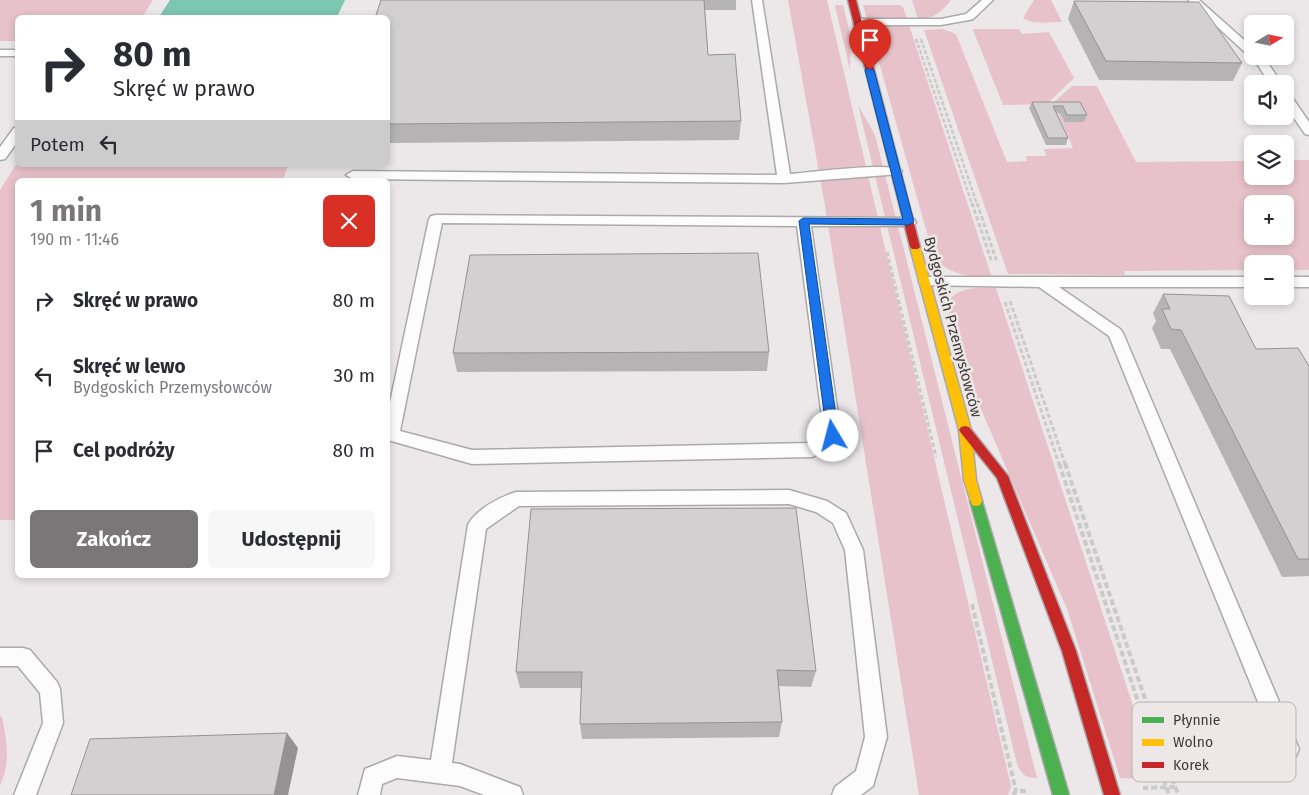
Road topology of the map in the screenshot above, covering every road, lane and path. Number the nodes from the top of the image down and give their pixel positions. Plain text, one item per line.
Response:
1 (757, 0) edge
2 (852, 0) edge
3 (988, 0) edge
4 (1193, 0) edge
5 (858, 22) junction
6 (913, 22) junction
7 (1244, 45) edge
8 (0, 53) edge
9 (15, 53) edge
10 (1294, 109) edge
11 (1309, 131) edge
12 (15, 135) edge
13 (0, 156) edge
14 (895, 171) junction
15 (353, 175) dead end
16 (784, 179) junction
17 (803, 221) junction
18 (909, 222) junction
19 (926, 282) junction
20 (1001, 282) junction
21 (1042, 282) junction
22 (1244, 282) edge
23 (1294, 282) edge
24 (1309, 282) edge
25 (965, 430) junction
26 (0, 657) edge
27 (1138, 702) edge
28 (1145, 702) edge
29 (1268, 702) edge
30 (440, 772) junction
31 (1164, 782) edge
32 (1173, 782) edge
33 (1166, 788) junction
34 (1175, 788) junction
35 (1061, 792) edge
36 (1112, 792) edge
37 (25, 795) edge
38 (369, 795) edge
39 (512, 795) edge
40 (843, 795) edge
41 (1013, 795) edge
42 (1169, 795) edge
43 (1179, 795) edge

1 - 16 lane
2 - 5 street, Bydgoskich Przemysłowców
3 - 6 lane
4 - 7 lane
5 - 6 lane
5 - 14 street, Bydgoskich Przemysłowców
6 - 20 path
8 - 9 lane
10 - 11 lane
12 - 13 lane
14 - 16 lane
14 - 18 street, Bydgoskich Przemysłowców
15 - 16 lane
17 - 17 lane
17 - 18 lane
18 - 19 street, Bydgoskich Przemysłowców
19 - 20 lane
19 - 25 street, Bydgoskich Przemysłowców
20 - 21 lane
20 - 27 path
20 - 28 path
21 - 22 lane
21 - 29 lane
23 - 24 lane
25 - 35 street, Bydgoskich Przemysłowców
25 - 36 street, Bydgoskich Przemysłowców
26 - 37 lane
30 - 38 lane
30 - 39 lane
30 - 40 lane
31 - 33 path
32 - 34 path
33 - 34 path
33 - 36 path
33 - 42 path
34 - 43 path
35 - 41 path

